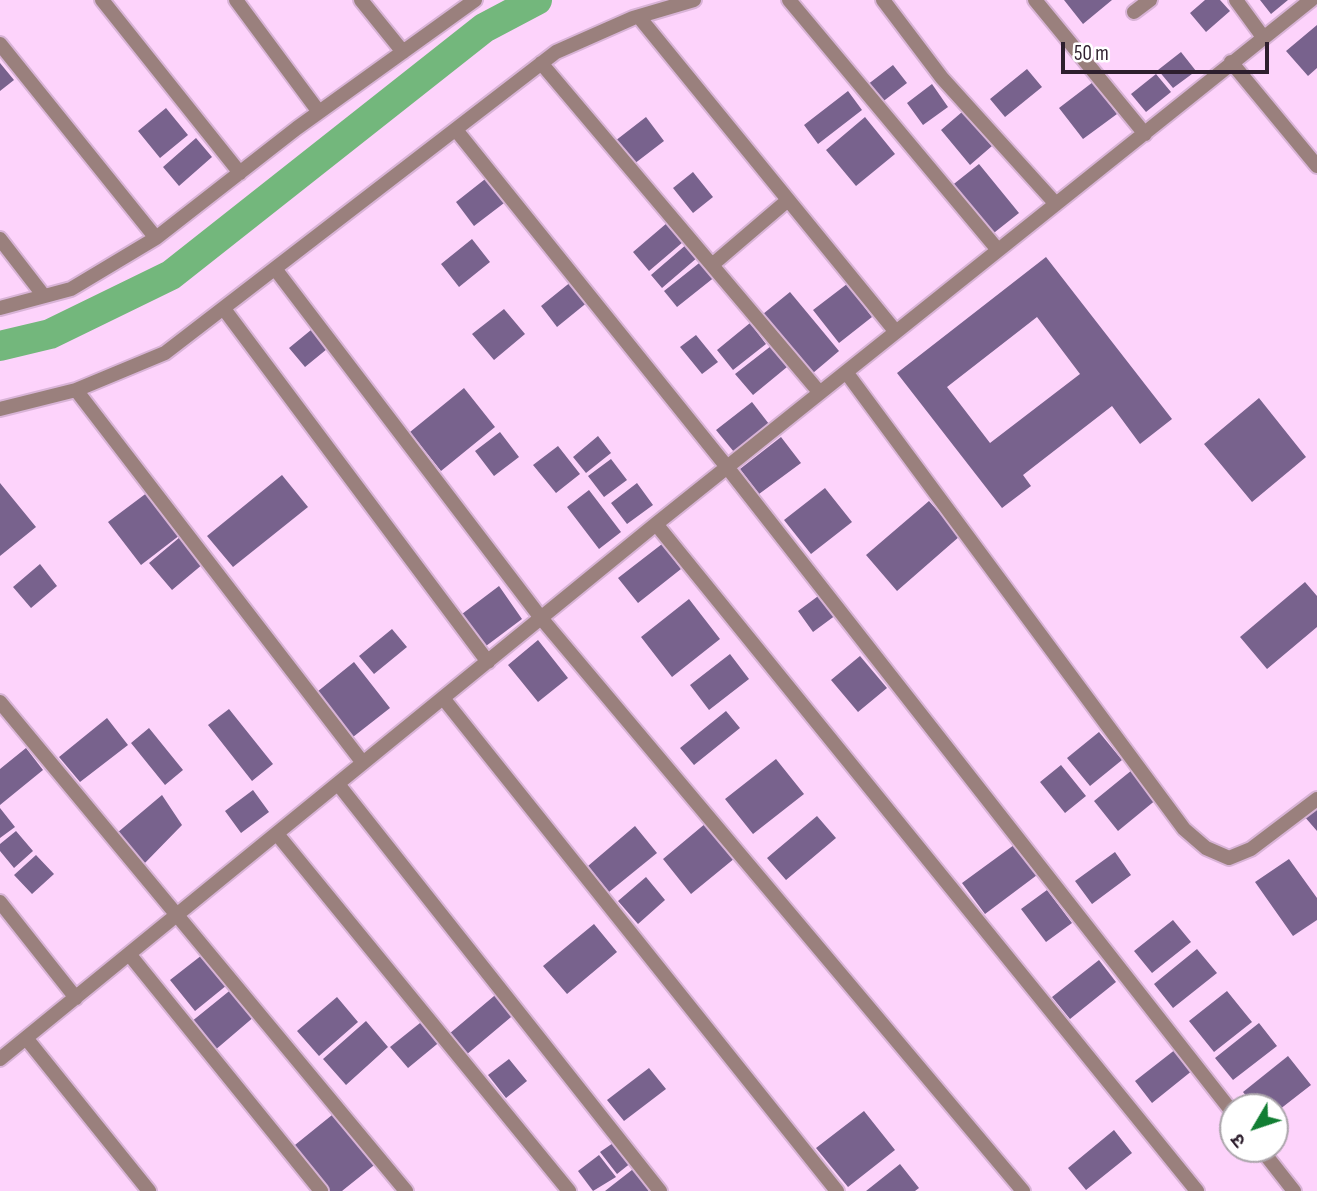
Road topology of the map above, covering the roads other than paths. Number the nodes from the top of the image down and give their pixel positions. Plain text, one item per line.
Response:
1 (102, 0) edge
2 (236, 0) edge
3 (361, 0) edge
4 (475, 0) edge
5 (694, 0) edge
6 (789, 0) edge
7 (883, 0) edge
8 (1035, 0) edge
9 (1150, 0) edge
10 (1236, 0) edge
11 (1311, 0) edge
12 (1134, 12) dead end
13 (639, 17) junction
14 (1263, 37) junction
15 (0, 44) edge
16 (403, 52) junction
17 (1231, 62) junction
18 (541, 63) junction
19 (319, 112) junction
20 (456, 130) junction
21 (1145, 134) junction
22 (1317, 166) edge
23 (240, 173) junction
24 (788, 200) junction
25 (1056, 204) junction
26 (0, 239) edge
27 (156, 239) junction
28 (998, 250) junction
29 (712, 265) junction
30 (276, 270) junction
31 (44, 296) junction
32 (0, 307) edge
33 (224, 309) junction
34 (896, 332) junction
35 (846, 372) junction
36 (75, 390) junction
37 (820, 393) junction
38 (0, 409) edge
39 (727, 467) junction
40 (656, 524) junction
41 (541, 618) junction
42 (488, 662) junction
43 (443, 698) junction
44 (0, 702) edge
45 (363, 763) junction
46 (338, 783) junction
47 (1317, 799) edge
48 (277, 834) junction
49 (0, 902) edge
50 (177, 915) junction
51 (129, 954) junction
52 (76, 998) junction
53 (26, 1038) junction
54 (0, 1059) edge
55 (1219, 1095) edge
56 (1272, 1163) edge
57 (149, 1191) edge
58 (321, 1191) edge
59 (406, 1191) edge
60 (569, 1191) edge
61 (660, 1191) edge
62 (837, 1191) edge
63 (1023, 1191) edge
64 (1197, 1191) edge
65 (1294, 1191) edge

1 - 23 street
2 - 19 street
3 - 16 street
4 - 16 street
5 - 13 street
6 - 28 street
7 - 25 street
8 - 21 street
9 - 12 street
10 - 14 street
11 - 14 street
13 - 18 street
13 - 24 street
14 - 17 street
15 - 27 street
16 - 19 street
17 - 21 street
17 - 22 street
18 - 20 street
18 - 29 street
19 - 23 street
20 - 30 street
20 - 39 street
21 - 25 street
23 - 27 street
24 - 29 street
24 - 34 street
25 - 28 street
26 - 31 street
27 - 31 street
28 - 34 street
29 - 37 street
30 - 33 street
30 - 41 street
31 - 32 street
33 - 36 street
33 - 42 street
34 - 35 street
35 - 37 street
35 - 47 street
36 - 38 street
36 - 45 street
37 - 39 street
39 - 40 street
39 - 55 street
40 - 41 street
40 - 64 street
41 - 42 street
41 - 63 street
42 - 43 street
43 - 45 street
43 - 62 street
44 - 50 street
45 - 46 street
46 - 48 street
46 - 61 street
48 - 50 street
48 - 60 street
49 - 52 street
50 - 51 street
50 - 59 street
51 - 52 street
51 - 58 street
52 - 53 street
53 - 54 street
53 - 57 street
56 - 65 street

